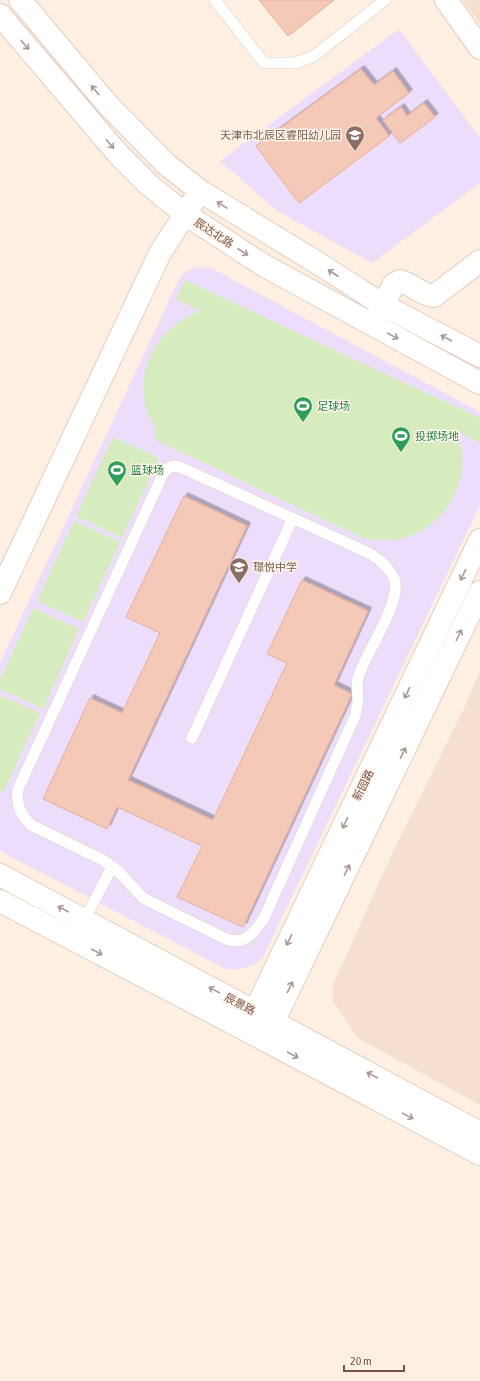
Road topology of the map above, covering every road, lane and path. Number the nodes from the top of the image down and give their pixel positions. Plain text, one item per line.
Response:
1 (20, 0) edge
2 (215, 0) edge
3 (385, 0) edge
4 (446, 0) edge
5 (0, 16) edge
6 (480, 48) edge
7 (200, 191) junction
8 (185, 214) junction
9 (480, 261) edge
10 (383, 305) junction
11 (373, 325) junction
12 (480, 356) edge
13 (480, 383) edge
14 (294, 518) junction
15 (480, 540) edge
16 (480, 592) edge
17 (0, 593) edge
18 (192, 738) dead end
19 (112, 866) junction
20 (0, 875) edge
21 (0, 901) edge
22 (84, 920) junction
23 (74, 940) junction
24 (260, 1026) junction
25 (480, 1133) edge
26 (480, 1154) edge

7 -> 1 street
2 - 3 lane
4 - 6 street
5 -> 8 street, 辰达北路
7 - 8 street
10 -> 7 street
8 -> 11 street, 辰达北路
8 - 17 street
9 - 10 street
10 - 11 street
12 -> 10 street
11 -> 13 street, 辰达北路
14 - 18 lane
14 - 19 lane
14 - 19 lane
15 -> 24 street, 新园路
24 -> 16 street, 新园路
19 - 22 lane
22 -> 20 street, 辰景路
21 - 23 street, 辰景路
22 - 23 lane
24 -> 22 street, 辰景路
23 -> 24 street, 辰景路
25 -> 24 street, 辰景路
24 -> 26 street, 辰景路

